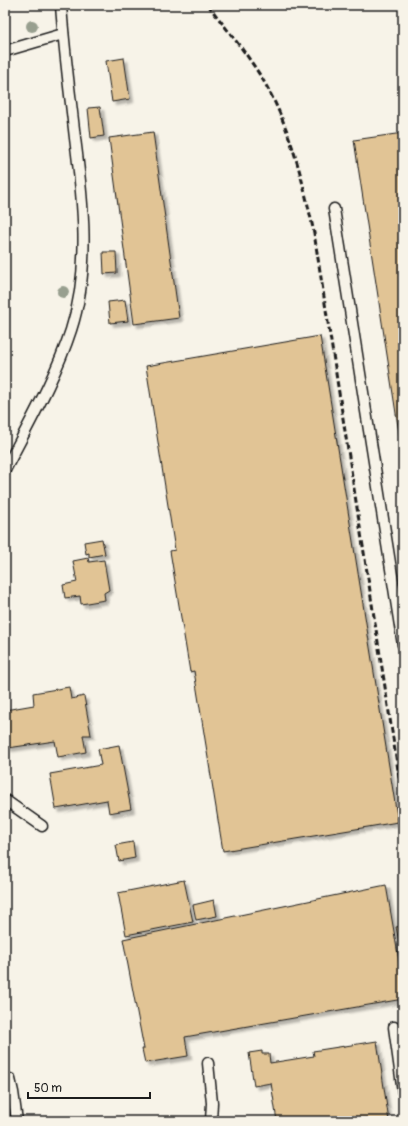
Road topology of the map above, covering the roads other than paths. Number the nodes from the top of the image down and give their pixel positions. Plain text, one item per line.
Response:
1 (61, 5) edge
2 (63, 34) junction
3 (5, 52) edge
4 (334, 209) dead end
5 (5, 470) edge
6 (403, 645) edge
7 (5, 800) edge
8 (42, 826) dead end
9 (394, 1027) dead end
10 (208, 1063) dead end
11 (5, 1078) edge
12 (403, 1092) edge
13 (17, 1121) edge
14 (211, 1121) edge

1 - 2 lane
2 - 3 lane
2 - 5 lane
4 - 6 lane
7 - 8 lane
9 - 12 lane
10 - 14 lane
11 - 13 lane

